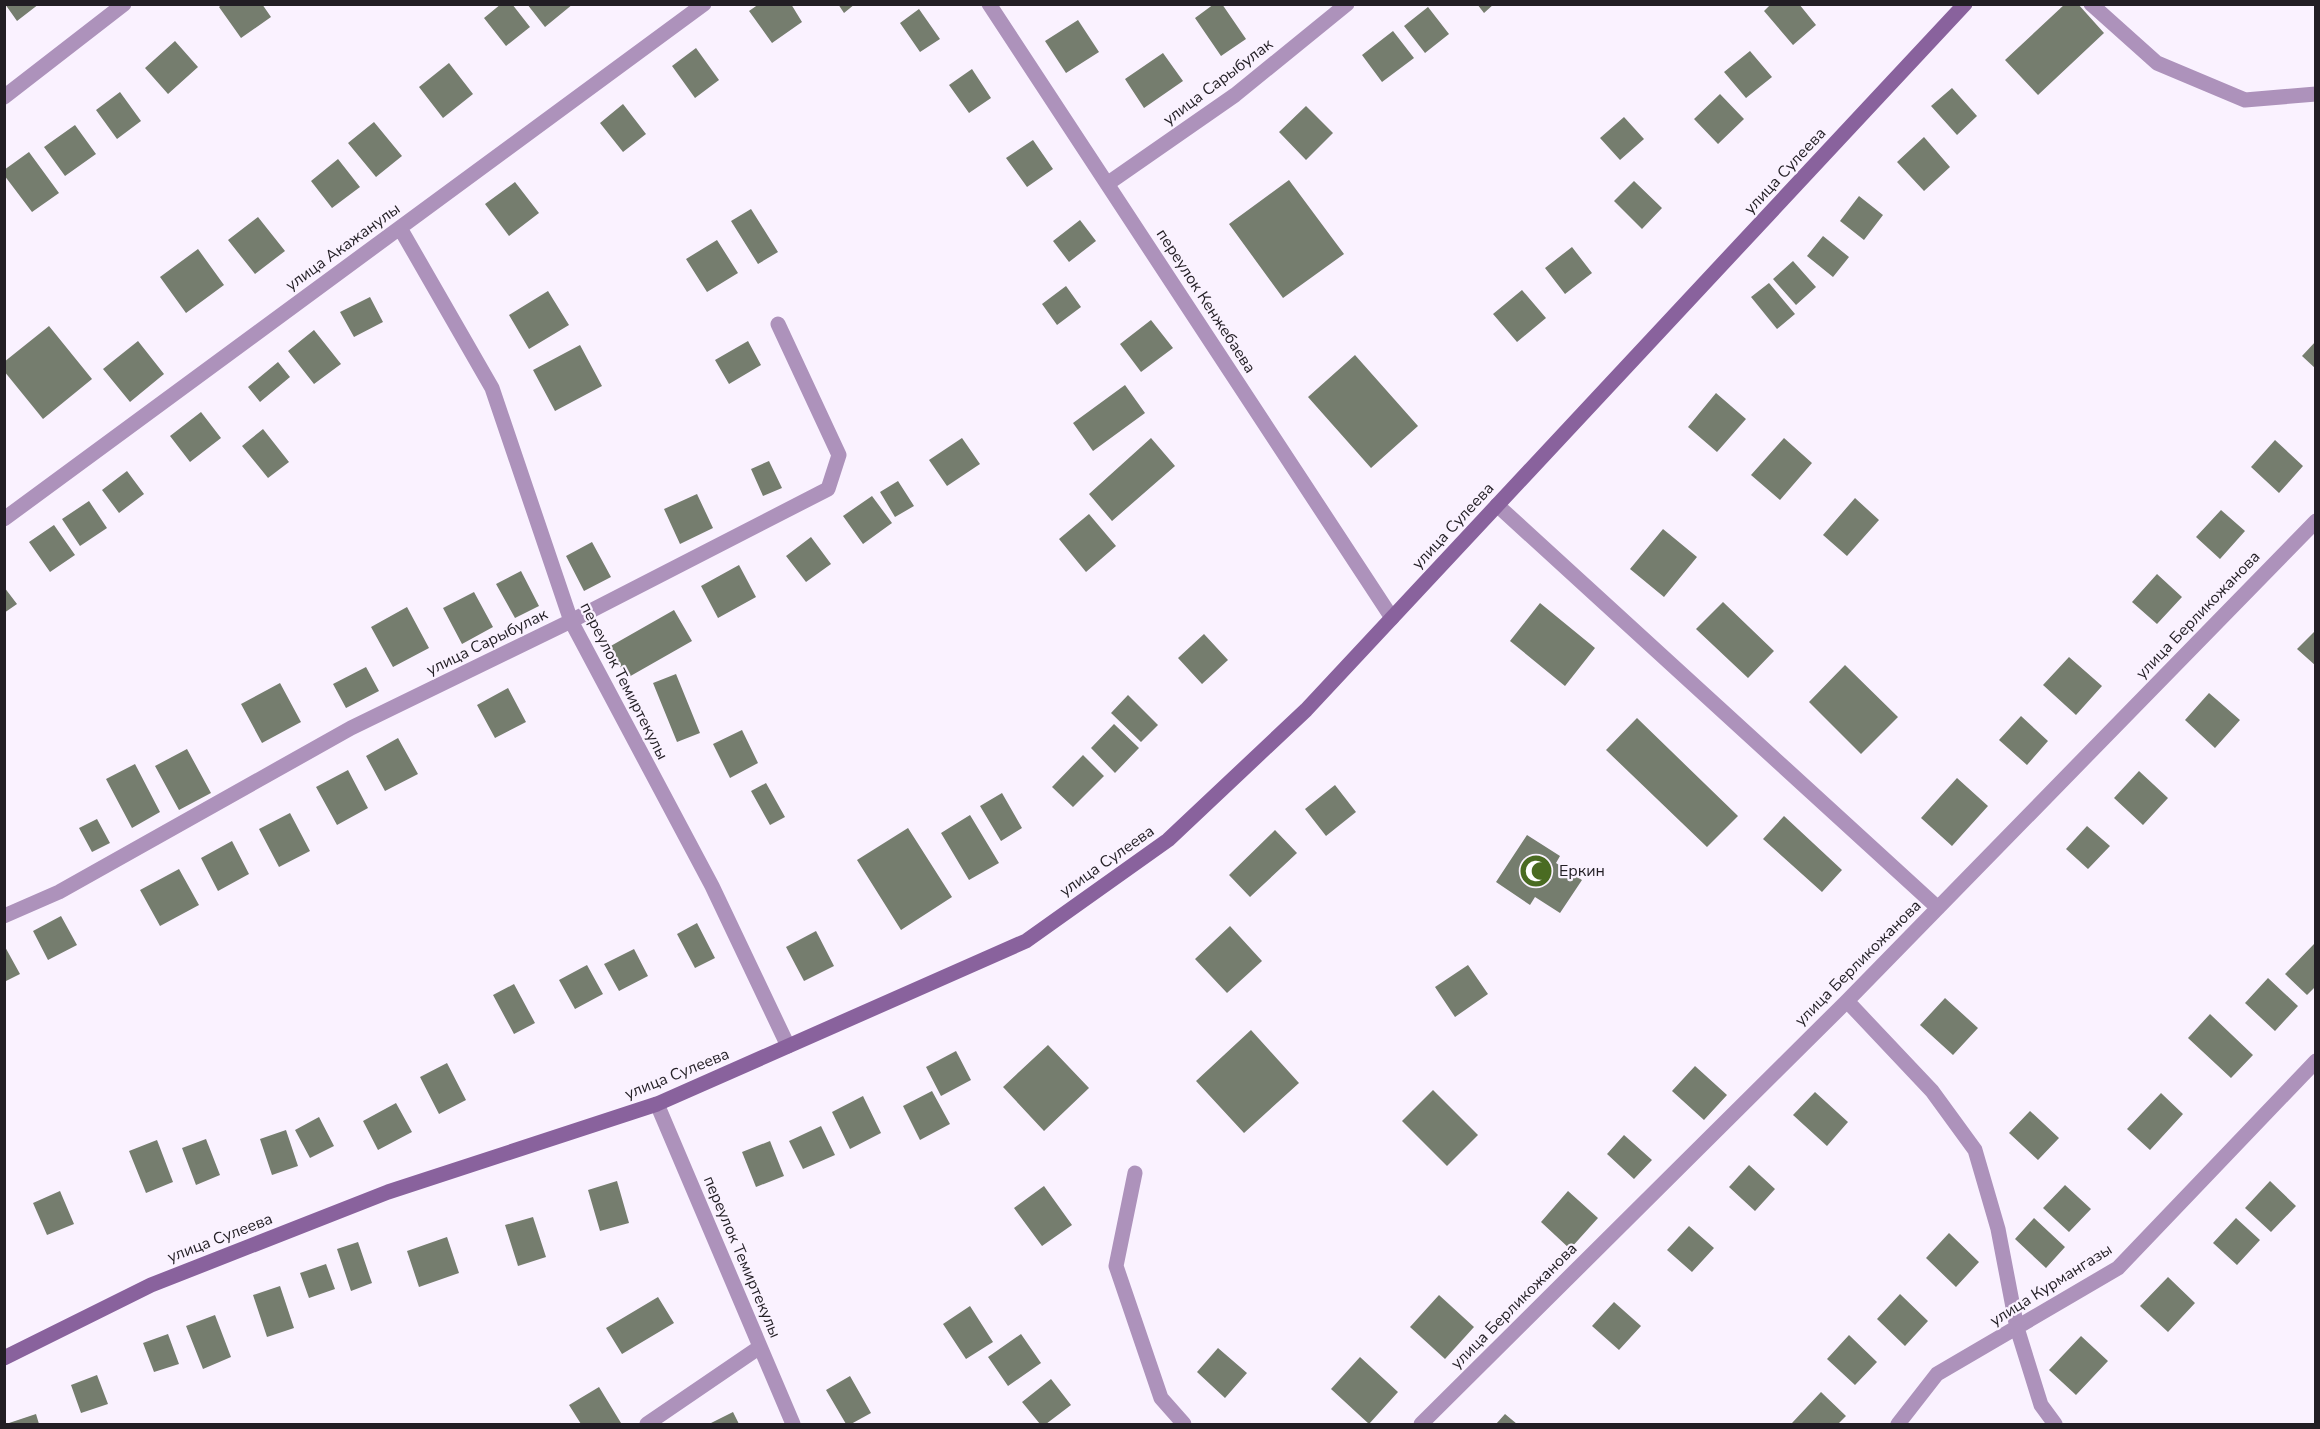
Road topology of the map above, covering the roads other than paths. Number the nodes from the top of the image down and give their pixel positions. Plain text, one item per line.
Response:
1 (124, 4) edge
2 (704, 4) edge
3 (989, 4) edge
4 (1347, 4) edge
5 (1965, 4) edge
6 (2091, 4) edge
7 (2316, 94) edge
8 (4, 97) edge
9 (1107, 184) junction
10 (400, 228) junction
11 (778, 324) dead end
12 (1497, 505) junction
13 (4, 519) edge
14 (2316, 521) edge
15 (1392, 618) junction
16 (571, 621) junction
17 (1938, 908) junction
18 (4, 916) edge
19 (1847, 1001) junction
20 (788, 1046) junction
21 (2316, 1061) edge
22 (657, 1104) junction
23 (1135, 1173) dead end
24 (2017, 1328) junction
25 (760, 1347) junction
26 (4, 1358) edge
27 (647, 1425) edge
28 (793, 1425) edge
29 (1184, 1425) edge
30 (1421, 1425) edge
31 (1898, 1425) edge
32 (2055, 1425) edge

1 - 8 street
2 - 10 street, улица Акажанулы
3 - 9 street, переулок Кенжебаева
4 - 9 street, улица Сарыбулак
5 - 12 main road, улица Сулеева
6 - 7 street
9 - 15 street, переулок Кенжебаева
10 - 13 street, улица Акажанулы
10 - 16 street, переулок Темиртекулы
11 - 16 street, улица Сарыбулак
12 - 15 main road, улица Сулеева
12 - 17 street
14 - 17 street, улица Берликожанова
15 - 20 main road, улица Сулеева
16 - 18 street, улица Сарыбулак
16 - 20 street, переулок Темиртекулы
17 - 19 street, улица Берликожанова
19 - 24 street
19 - 30 street, улица Берликожанова
20 - 22 main road, улица Сулеева
21 - 24 street, улица Курмангазы
22 - 25 street, переулок Темиртекулы
22 - 26 main road, улица Сулеева
23 - 29 street
24 - 31 street, улица Курмангазы
24 - 32 street
25 - 27 street
25 - 28 street, переулок Темиртекулы

